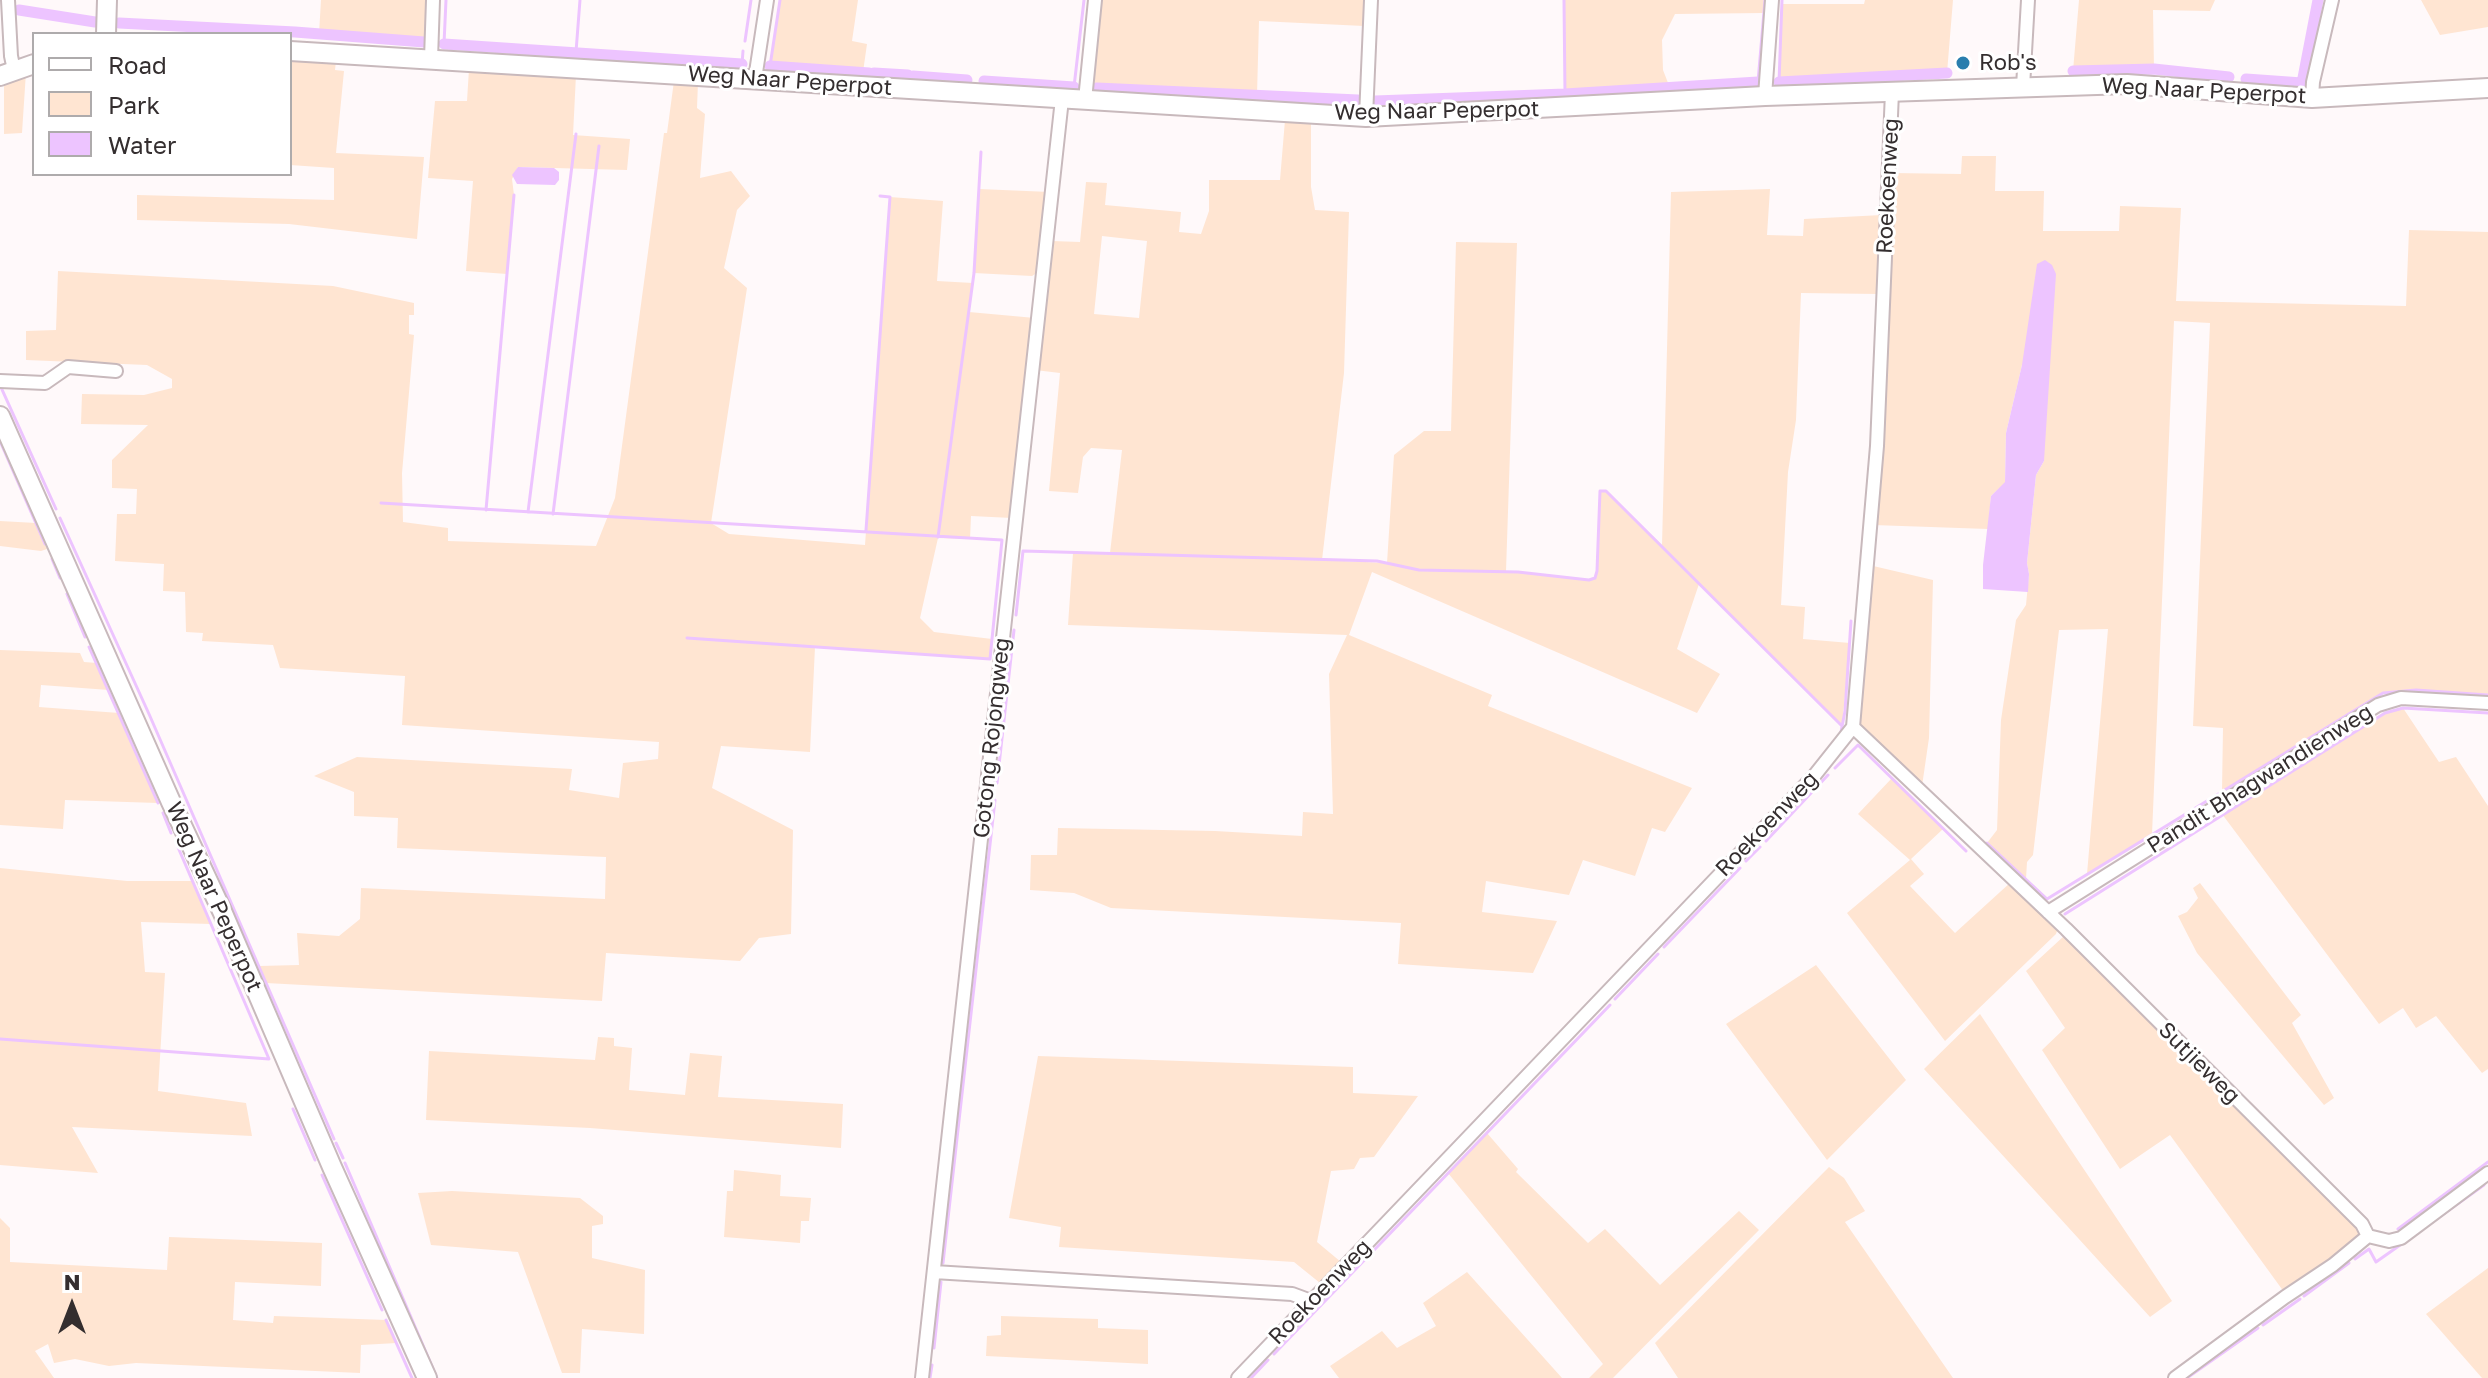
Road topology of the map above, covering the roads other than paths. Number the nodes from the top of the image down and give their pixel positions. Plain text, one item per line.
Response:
1 (8, 0) edge
2 (107, 0) edge
3 (433, 0) edge
4 (767, 0) edge
5 (1095, 0) edge
6 (1371, 0) edge
7 (1772, 0) edge
8 (2028, 0) edge
9 (2332, 0) edge
10 (106, 32) edge
11 (292, 51) edge
12 (431, 59) junction
13 (32, 65) edge
14 (7, 73) edge
15 (755, 79) junction
16 (2023, 87) junction
17 (2488, 88) edge
18 (1892, 92) junction
19 (1765, 96) junction
20 (2312, 98) junction
21 (1062, 99) junction
22 (1085, 100) junction
23 (1366, 117) junction
24 (116, 371) dead end
25 (0, 381) edge
26 (0, 416) edge
27 (2488, 703) edge
28 (1853, 727) junction
29 (2048, 912) junction
30 (2488, 1173) edge
31 (2368, 1236) junction
32 (934, 1272) junction
33 (1311, 1301) junction
34 (427, 1378) edge
35 (922, 1378) edge
36 (1238, 1378) edge
37 (2175, 1378) edge

1 - 14 street
2 - 10 street
3 - 12 street
4 - 15 street
5 - 22 street
6 - 23 street
7 - 19 street
8 - 16 street
9 - 20 street
11 - 12 street, Weg Naar Peperpot
12 - 15 street, Weg Naar Peperpot
13 - 14 street
15 - 21 street, Weg Naar Peperpot
16 - 18 street, Weg Naar Peperpot
16 - 20 street, Weg Naar Peperpot
17 - 20 street, Weg Naar Peperpot
18 - 19 street, Weg Naar Peperpot
18 - 28 street, Roekoenweg
19 - 23 street, Weg Naar Peperpot
21 - 22 street, Weg Naar Peperpot
21 - 32 street, Gotong Rojongweg
22 - 23 street, Weg Naar Peperpot
24 - 25 street
26 - 34 street, Weg Naar Peperpot
27 - 29 street, Pandit Bhagwandienweg
28 - 29 street, Sutjieweg
28 - 33 street, Roekoenweg
29 - 31 street, Sutjieweg
30 - 31 street
31 - 37 street
32 - 33 street
32 - 35 street, Gotong Rojongweg
33 - 36 street, Roekoenweg

